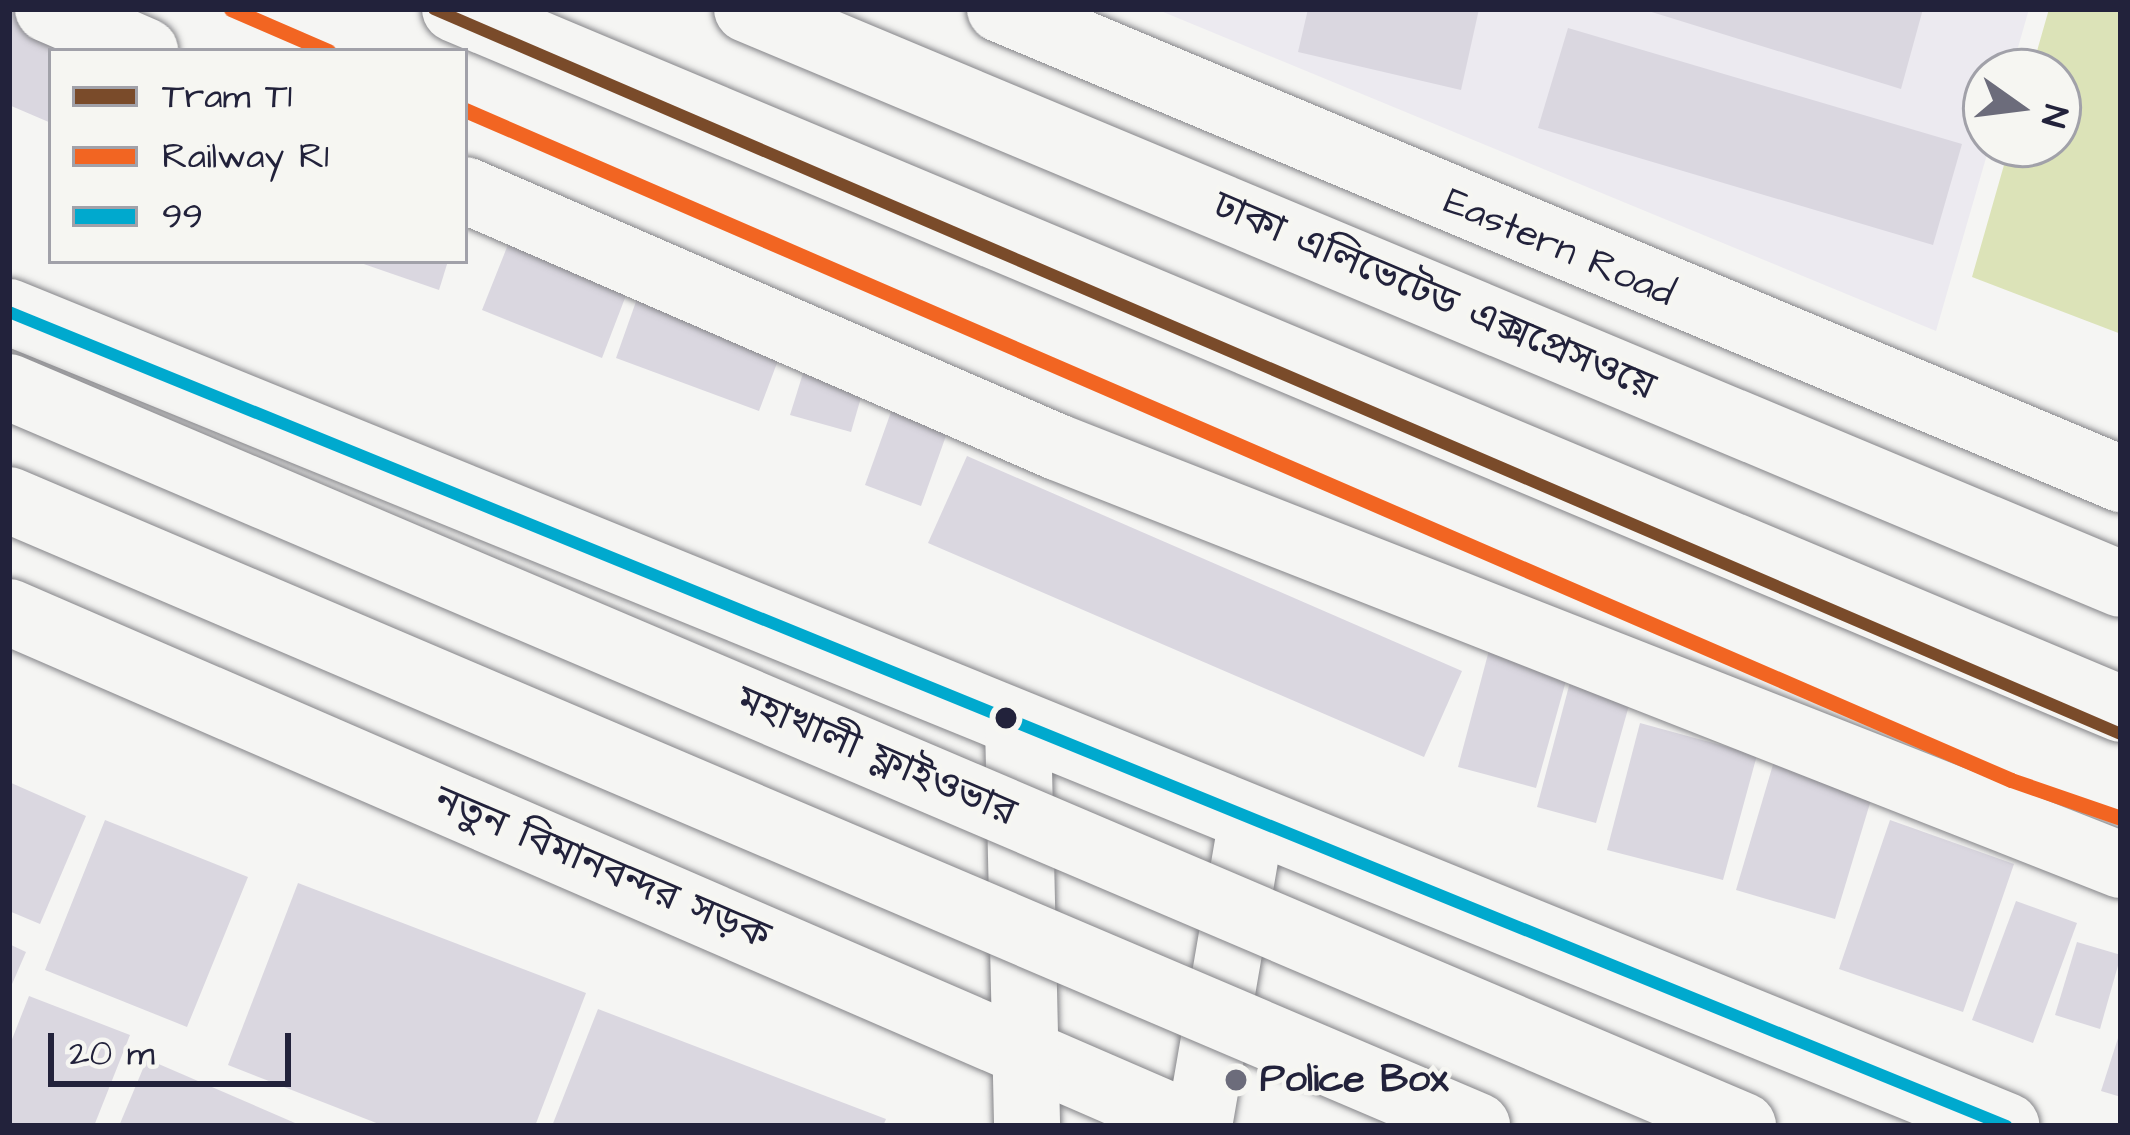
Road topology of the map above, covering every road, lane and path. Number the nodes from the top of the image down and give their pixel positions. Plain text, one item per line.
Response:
1 (48, 9) edge
2 (455, 9) edge
3 (747, 9) edge
4 (1000, 9) edge
5 (138, 48) edge
6 (468, 191) edge
7 (9, 312) edge
8 (9, 387) edge
9 (2121, 479) edge
10 (9, 500) edge
11 (2121, 584) edge
12 (9, 612) edge
13 (2121, 709) edge
14 (1018, 725) junction
15 (1251, 824) junction
16 (2121, 865) edge
17 (1029, 1054) junction
18 (1027, 1126) edge
19 (1197, 1126) edge
20 (1477, 1126) edge
21 (1743, 1126) edge
22 (2007, 1126) edge

1 - 5 main road
2 - 13 main road
3 - 11 main road, ঢাকা এলিভেটেড এক্সপ্রেসওয়ে
4 - 9 main road, Eastern Road
6 - 16 main road
7 - 14 main road
8 - 21 main road, মহাখালী ফ্লাইওভার, bridge
10 - 20 main road, bridge
12 - 17 main road, নতুন বিমানবন্দর সড়ক
14 - 15 main road
14 - 17 main road
15 - 19 main road
15 - 22 main road
17 - 18 main road
17 - 19 main road, নতুন বিমানবন্দর সড়ক

